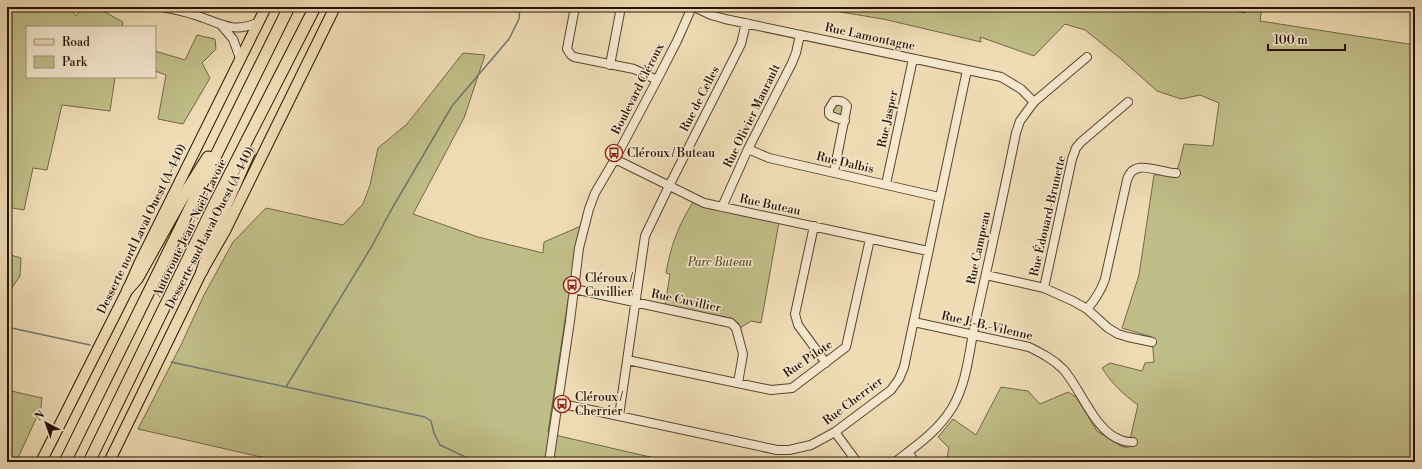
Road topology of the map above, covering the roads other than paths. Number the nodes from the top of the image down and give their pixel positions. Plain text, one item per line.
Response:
1 (162, 7) edge
2 (266, 7) edge
3 (289, 7) edge
4 (315, 7) edge
5 (335, 7) edge
6 (575, 7) edge
7 (621, 7) edge
8 (693, 7) edge
9 (257, 23) junction
10 (746, 23) junction
11 (221, 25) junction
12 (800, 35) junction
13 (1087, 57) dead end
14 (240, 58) junction
15 (913, 59) junction
16 (610, 65) junction
17 (284, 69) junction
18 (967, 70) junction
19 (657, 80) junction
20 (1034, 102) junction
21 (1128, 102) dead end
22 (239, 107) junction
23 (845, 121) dead end
24 (748, 149) junction
25 (615, 159) junction
26 (834, 172) junction
27 (1176, 173) dead end
28 (886, 184) junction
29 (669, 186) junction
30 (939, 197) junction
31 (722, 207) junction
32 (814, 226) junction
33 (870, 239) junction
34 (928, 251) junction
35 (202, 271) junction
36 (986, 275) junction
37 (1044, 288) junction
38 (128, 289) junction
39 (574, 289) junction
40 (635, 302) junction
41 (1087, 310) junction
42 (914, 322) junction
43 (973, 334) junction
44 (1152, 342) dead end
45 (627, 360) junction
46 (826, 363) junction
47 (738, 383) junction
48 (558, 403) junction
49 (92, 405) junction
50 (619, 416) junction
51 (104, 432) junction
52 (835, 432) junction
53 (1133, 442) dead end
54 (908, 452) junction
55 (41, 462) edge
56 (57, 462) edge
57 (65, 462) edge
58 (89, 462) edge
59 (92, 462) edge
60 (109, 462) edge
61 (549, 462) edge
62 (857, 462) edge
63 (894, 462) edge
64 (915, 462) edge

1 - 11 street
2 - 9 main road, Desserte nord Laval Ouest (A-440)
3 - 22 highway, Autoroute Jean-Noël-Lavoie
4 - 17 highway, Autoroute Jean-Noël-Lavoie
5 - 35 main road, Desserte sud Laval Ouest (A-440)
6 - 16 street
7 - 16 street
8 - 10 street, Rue Lamontagne
8 - 19 street, Boulevard Cléroux
9 - 11 street
9 - 14 main road, Desserte nord Laval Ouest (A-440)
10 - 12 street, Rue Lamontagne
10 - 29 street, Rue de Celles
11 - 14 street
12 - 15 street, Rue Lamontagne
12 - 24 street, Rue Olivier Maurault
13 - 20 street, Rue Campeau
14 - 38 main road, Desserte nord Laval Ouest (A-440)
15 - 18 street, Rue Lamontagne
15 - 28 street, Rue Jasper
16 - 19 street
17 - 35 highway
17 - 51 highway, Autoroute Jean-Noël-Lavoie
18 - 20 street, Rue Lamontagne
18 - 30 street, Rue Cherrier
19 - 25 street, Boulevard Cléroux
20 - 36 street, Rue Campeau
21 - 37 street, Rue Édouard-Brunette
22 - 38 highway
22 - 49 highway, Autoroute Jean-Noël-Lavoie
23 - 26 street
24 - 26 street, Rue Dalbis
24 - 31 street, Rue Olivier Maurault
25 - 29 street, Rue Buteau
25 - 39 street, Boulevard Cléroux
26 - 28 street, Rue Dalbis
27 - 41 street
28 - 30 street, Rue Dalbis
29 - 31 street, Rue Buteau
29 - 40 street, Rue de Celles
30 - 34 street, Rue Cherrier
31 - 32 street, Rue Buteau
32 - 33 street, Rue Buteau
32 - 46 street
33 - 34 street, Rue Buteau
33 - 46 street, Rue Pilote
34 - 42 street, Rue Cherrier
35 - 60 main road, Desserte sud Laval Ouest (A-440)
36 - 37 street
36 - 43 street, Rue Campeau
37 - 41 street
38 - 55 main road, Desserte nord Laval Ouest (A-440)
39 - 40 street, Rue Cuvillier
39 - 48 street, Boulevard Cléroux
40 - 45 street, Rue de Celles
40 - 47 street, Rue Cuvillier
41 - 44 street
42 - 43 street, Rue J.-B.-Vilenne
42 - 52 street, Rue Cherrier
43 - 53 street, Rue J.-B.-Vilenne
43 - 54 street, Rue Campeau
45 - 47 street, Rue Pilote
45 - 50 street, Rue de Celles
46 - 47 street, Rue Pilote
48 - 50 street, Rue Cherrier
48 - 61 street, Boulevard Cléroux
49 - 56 highway
49 - 57 highway, Autoroute Jean-Noël-Lavoie
50 - 52 street, Rue Cherrier
51 - 58 highway, Autoroute Jean-Noël-Lavoie
51 - 59 highway
52 - 62 street
54 - 63 street, Rue Campeau
54 - 64 street

